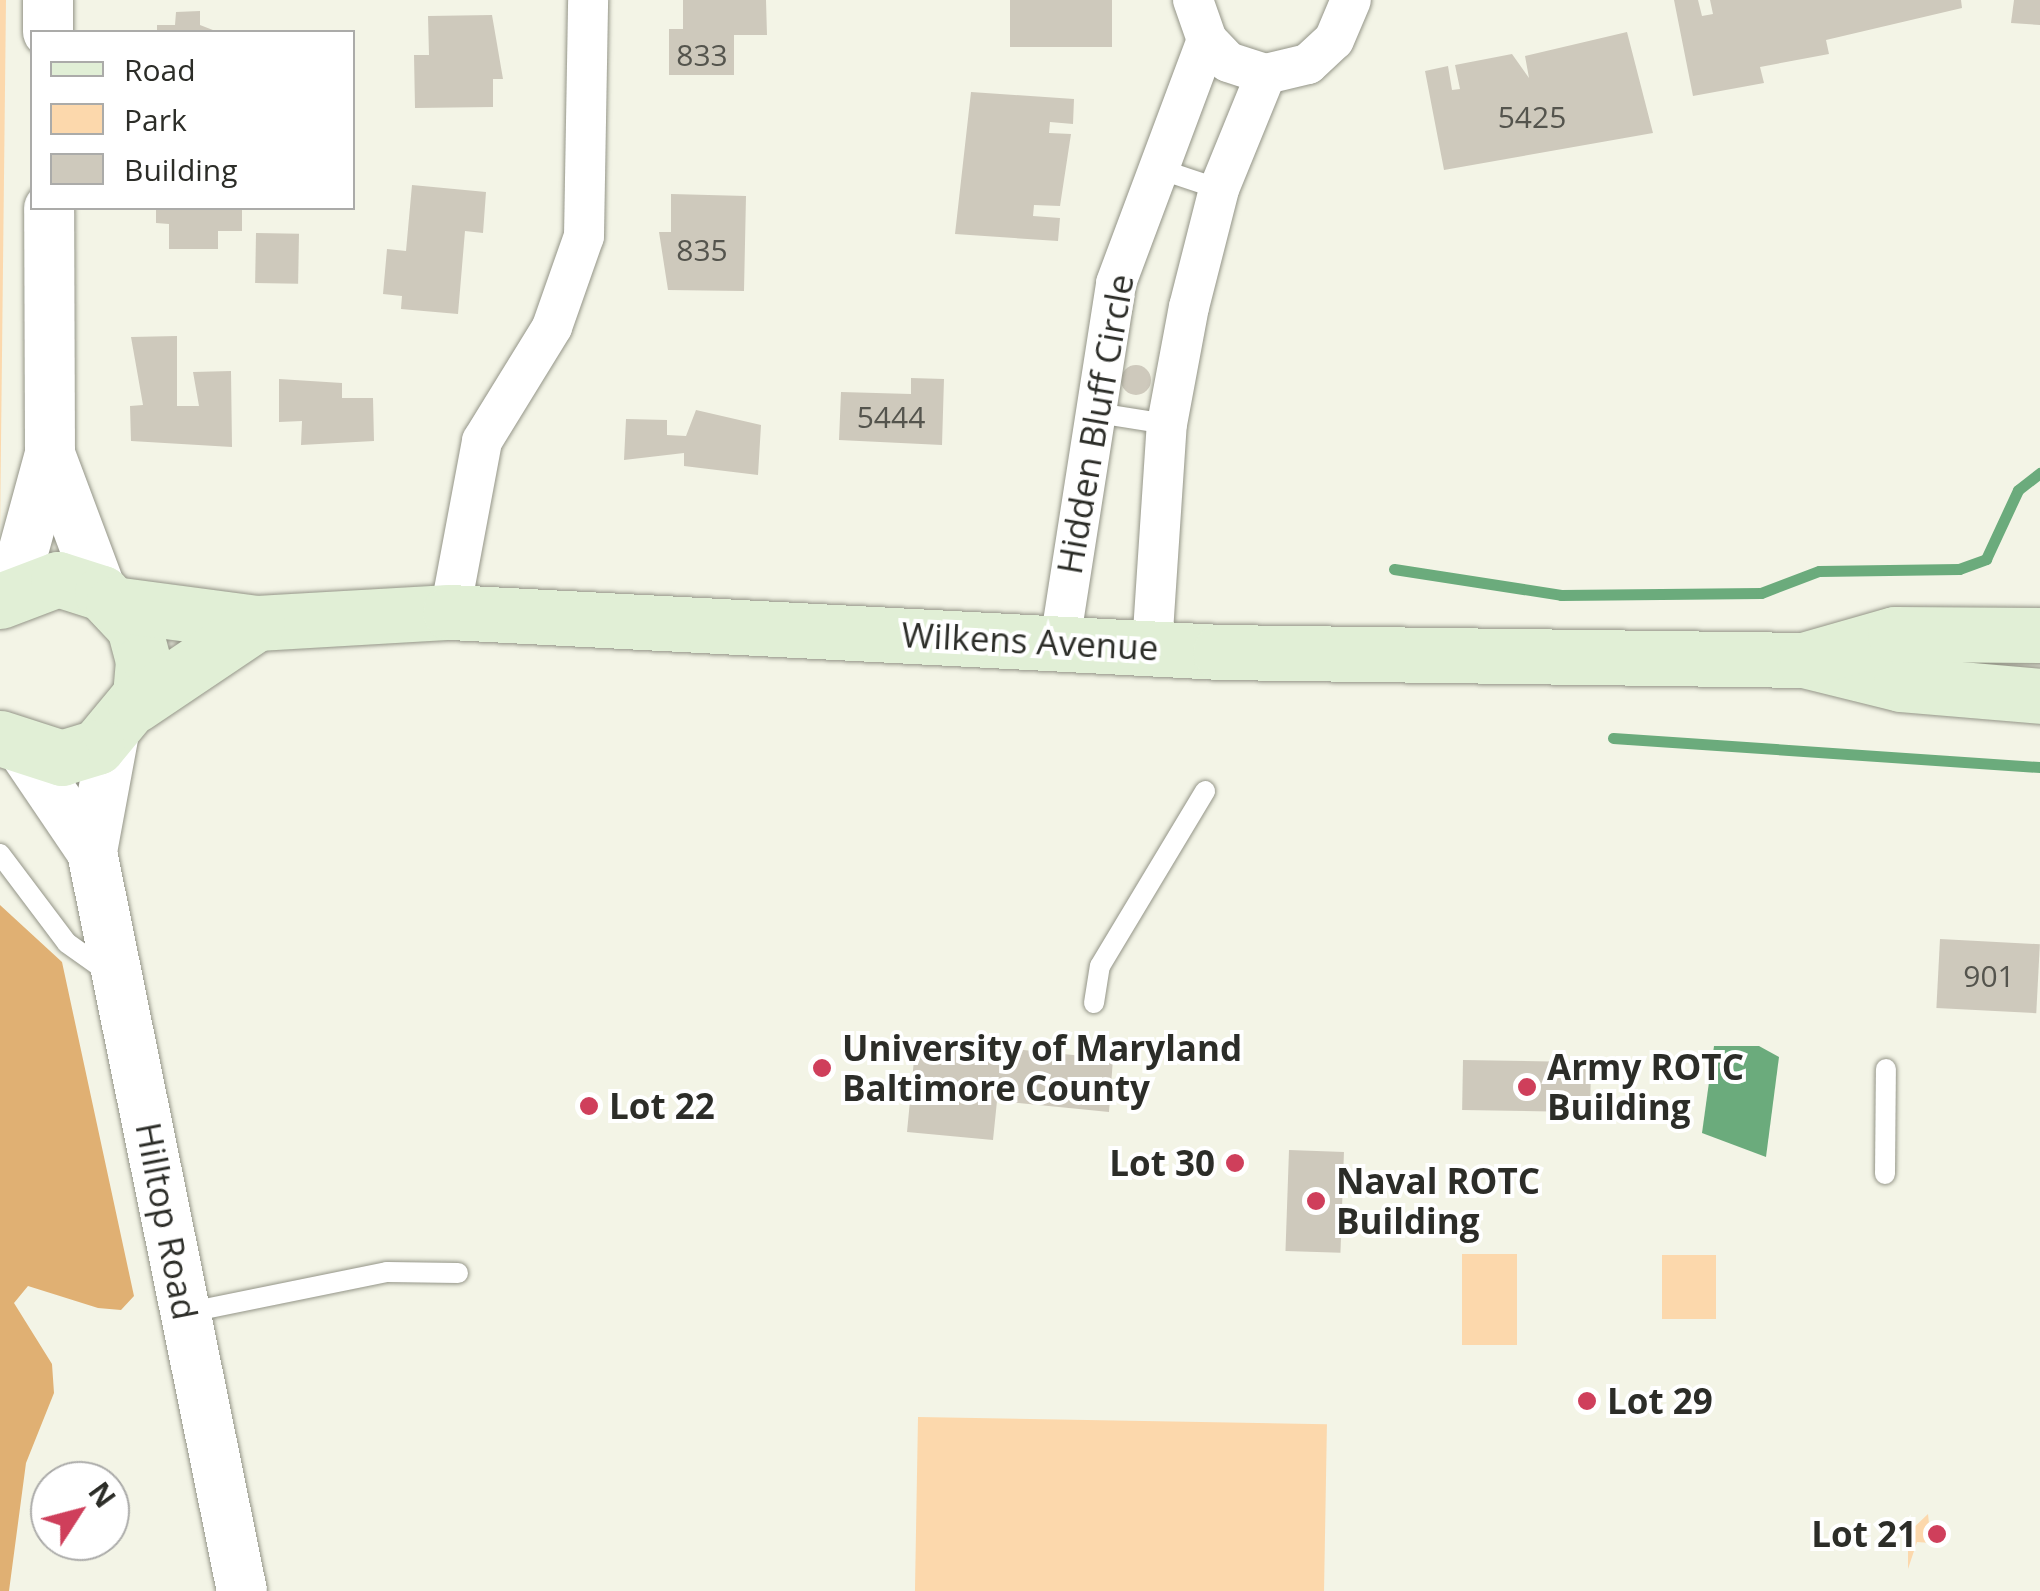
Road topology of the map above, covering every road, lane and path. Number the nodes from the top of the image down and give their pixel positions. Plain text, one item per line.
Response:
1 (48, 0) edge
2 (588, 0) edge
3 (1194, 0) edge
4 (1351, 0) edge
5 (48, 30) edge
6 (1207, 40) junction
7 (1266, 74) junction
8 (1154, 167) junction
9 (1219, 190) junction
10 (49, 210) edge
11 (1090, 412) junction
12 (1167, 424) junction
13 (50, 454) junction
14 (4, 596) edge
15 (107, 599) junction
16 (450, 612) junction
17 (257, 623) junction
18 (2040, 635) edge
19 (1060, 642) junction
20 (1152, 647) junction
21 (1804, 660) junction
22 (2040, 696) edge
23 (124, 719) junction
24 (12, 745) edge
25 (1206, 790) dead end
26 (92, 852) junction
27 (0, 854) edge
28 (119, 980) junction
29 (1094, 1003) dead end
30 (1886, 1069) dead end
31 (1885, 1174) dead end
32 (458, 1273) dead end
33 (184, 1313) junction
34 (242, 1591) edge

1 - 5 street
2 - 16 street
3 - 6 street
4 - 7 street
6 - 7 street
6 - 8 street, Hidden Bluff Circle
7 - 9 street, Hidden Bluff Circle
8 - 9 lane
8 - 11 street, Hidden Bluff Circle
9 - 12 street, Hidden Bluff Circle
10 - 13 street
11 - 12 lane
11 - 19 street, Hidden Bluff Circle
12 - 20 street, Hidden Bluff Circle
13 - 14 street
13 - 15 street
14 - 15 main road, Wilkens Avenue
15 - 17 main road, Wilkens Avenue
15 - 23 main road
16 - 17 main road, Wilkens Avenue
16 - 19 main road, Wilkens Avenue
17 - 23 main road
18 - 21 main road, Wilkens Avenue
19 - 20 main road, Wilkens Avenue
20 - 21 main road, Wilkens Avenue
21 - 22 main road, Wilkens Avenue
23 - 24 main road
23 - 26 street, Hilltop Road
24 - 26 street, Hilltop Road
25 - 29 lane
26 - 28 street, Hilltop Road
27 - 28 lane
28 - 33 street, Hilltop Road
30 - 31 lane
32 - 33 lane
33 - 34 street, Hilltop Road

